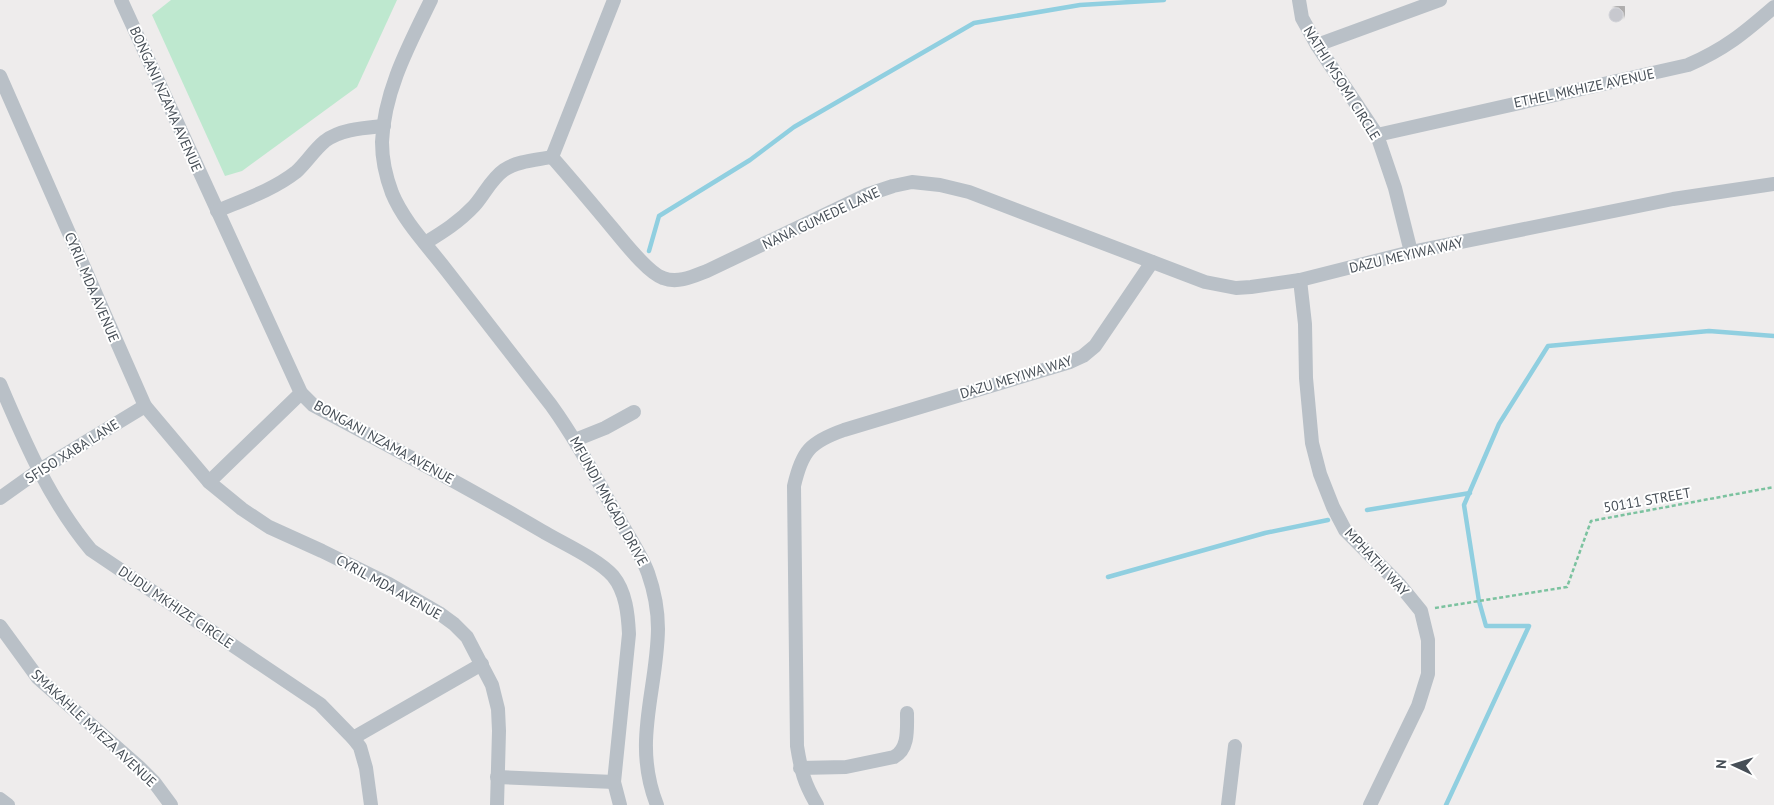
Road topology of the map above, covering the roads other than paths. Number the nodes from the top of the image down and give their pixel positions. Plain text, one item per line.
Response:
1 (121, 0) edge
2 (431, 0) edge
3 (614, 0) edge
4 (1299, 0) edge
5 (1440, 0) edge
6 (1774, 7) edge
7 (1317, 45) junction
8 (0, 76) edge
9 (384, 126) junction
10 (1377, 134) junction
11 (552, 157) junction
12 (1774, 184) edge
13 (217, 211) junction
14 (424, 243) junction
15 (1411, 252) junction
16 (1152, 262) junction
17 (1300, 280) junction
18 (0, 384) edge
19 (301, 394) junction
20 (145, 406) junction
21 (634, 412) dead end
22 (575, 440) junction
23 (38, 471) junction
24 (209, 482) junction
25 (0, 498) edge
26 (0, 626) edge
27 (482, 664) junction
28 (907, 713) dead end
29 (353, 738) junction
30 (1235, 746) dead end
31 (800, 768) junction
32 (497, 777) junction
33 (614, 782) junction
34 (0, 799) edge
35 (8, 805) edge
36 (171, 805) edge
37 (371, 805) edge
38 (496, 805) edge
39 (620, 805) edge
40 (657, 805) edge
41 (817, 805) edge
42 (1228, 805) edge
43 (1370, 805) edge

1 - 13 street, BONGANI NZAMA AVENUE
2 - 9 street, MFUNDI MNGADI DRIVE
3 - 11 street
4 - 7 street, NATHI MSOMI CIRCLE
5 - 7 street
6 - 10 street, ETHEL MKHIZE AVENUE
7 - 10 street, NATHI MSOMI CIRCLE
8 - 20 street, CYRIL MDA AVENUE
9 - 13 street
9 - 14 street, MFUNDI MNGADI DRIVE
10 - 15 street, NATHI MSOMI CIRCLE
11 - 14 street
11 - 16 street, NANA GUMEDE LANE
12 - 15 street, DAZU MEYIWA WAY
13 - 19 street, BONGANI NZAMA AVENUE
14 - 22 street, MFUNDI MNGADI DRIVE
15 - 17 street, DAZU MEYIWA WAY
16 - 17 street, DAZU MEYIWA WAY
16 - 31 street, DAZU MEYIWA WAY
17 - 43 street, MPHATHI WAY
18 - 23 street, DUDU MKHIZE CIRCLE
19 - 24 street
19 - 33 street, BONGANI NZAMA AVENUE
20 - 23 street, SFISO XABA LANE
20 - 24 street, CYRIL MDA AVENUE
21 - 22 street
22 - 40 street, MFUNDI MNGADI DRIVE
23 - 25 street, SFISO XABA LANE
23 - 29 street, DUDU MKHIZE CIRCLE
24 - 27 street, CYRIL MDA AVENUE
26 - 36 street, SMAKAHLE MYEZA AVENUE
27 - 29 street
27 - 32 street, CYRIL MDA AVENUE
28 - 31 street
29 - 37 street, DUDU MKHIZE CIRCLE
30 - 42 street
31 - 41 street, DAZU MEYIWA WAY
32 - 33 street
32 - 38 street, CYRIL MDA AVENUE
33 - 39 street, BONGANI NZAMA AVENUE
34 - 35 street

